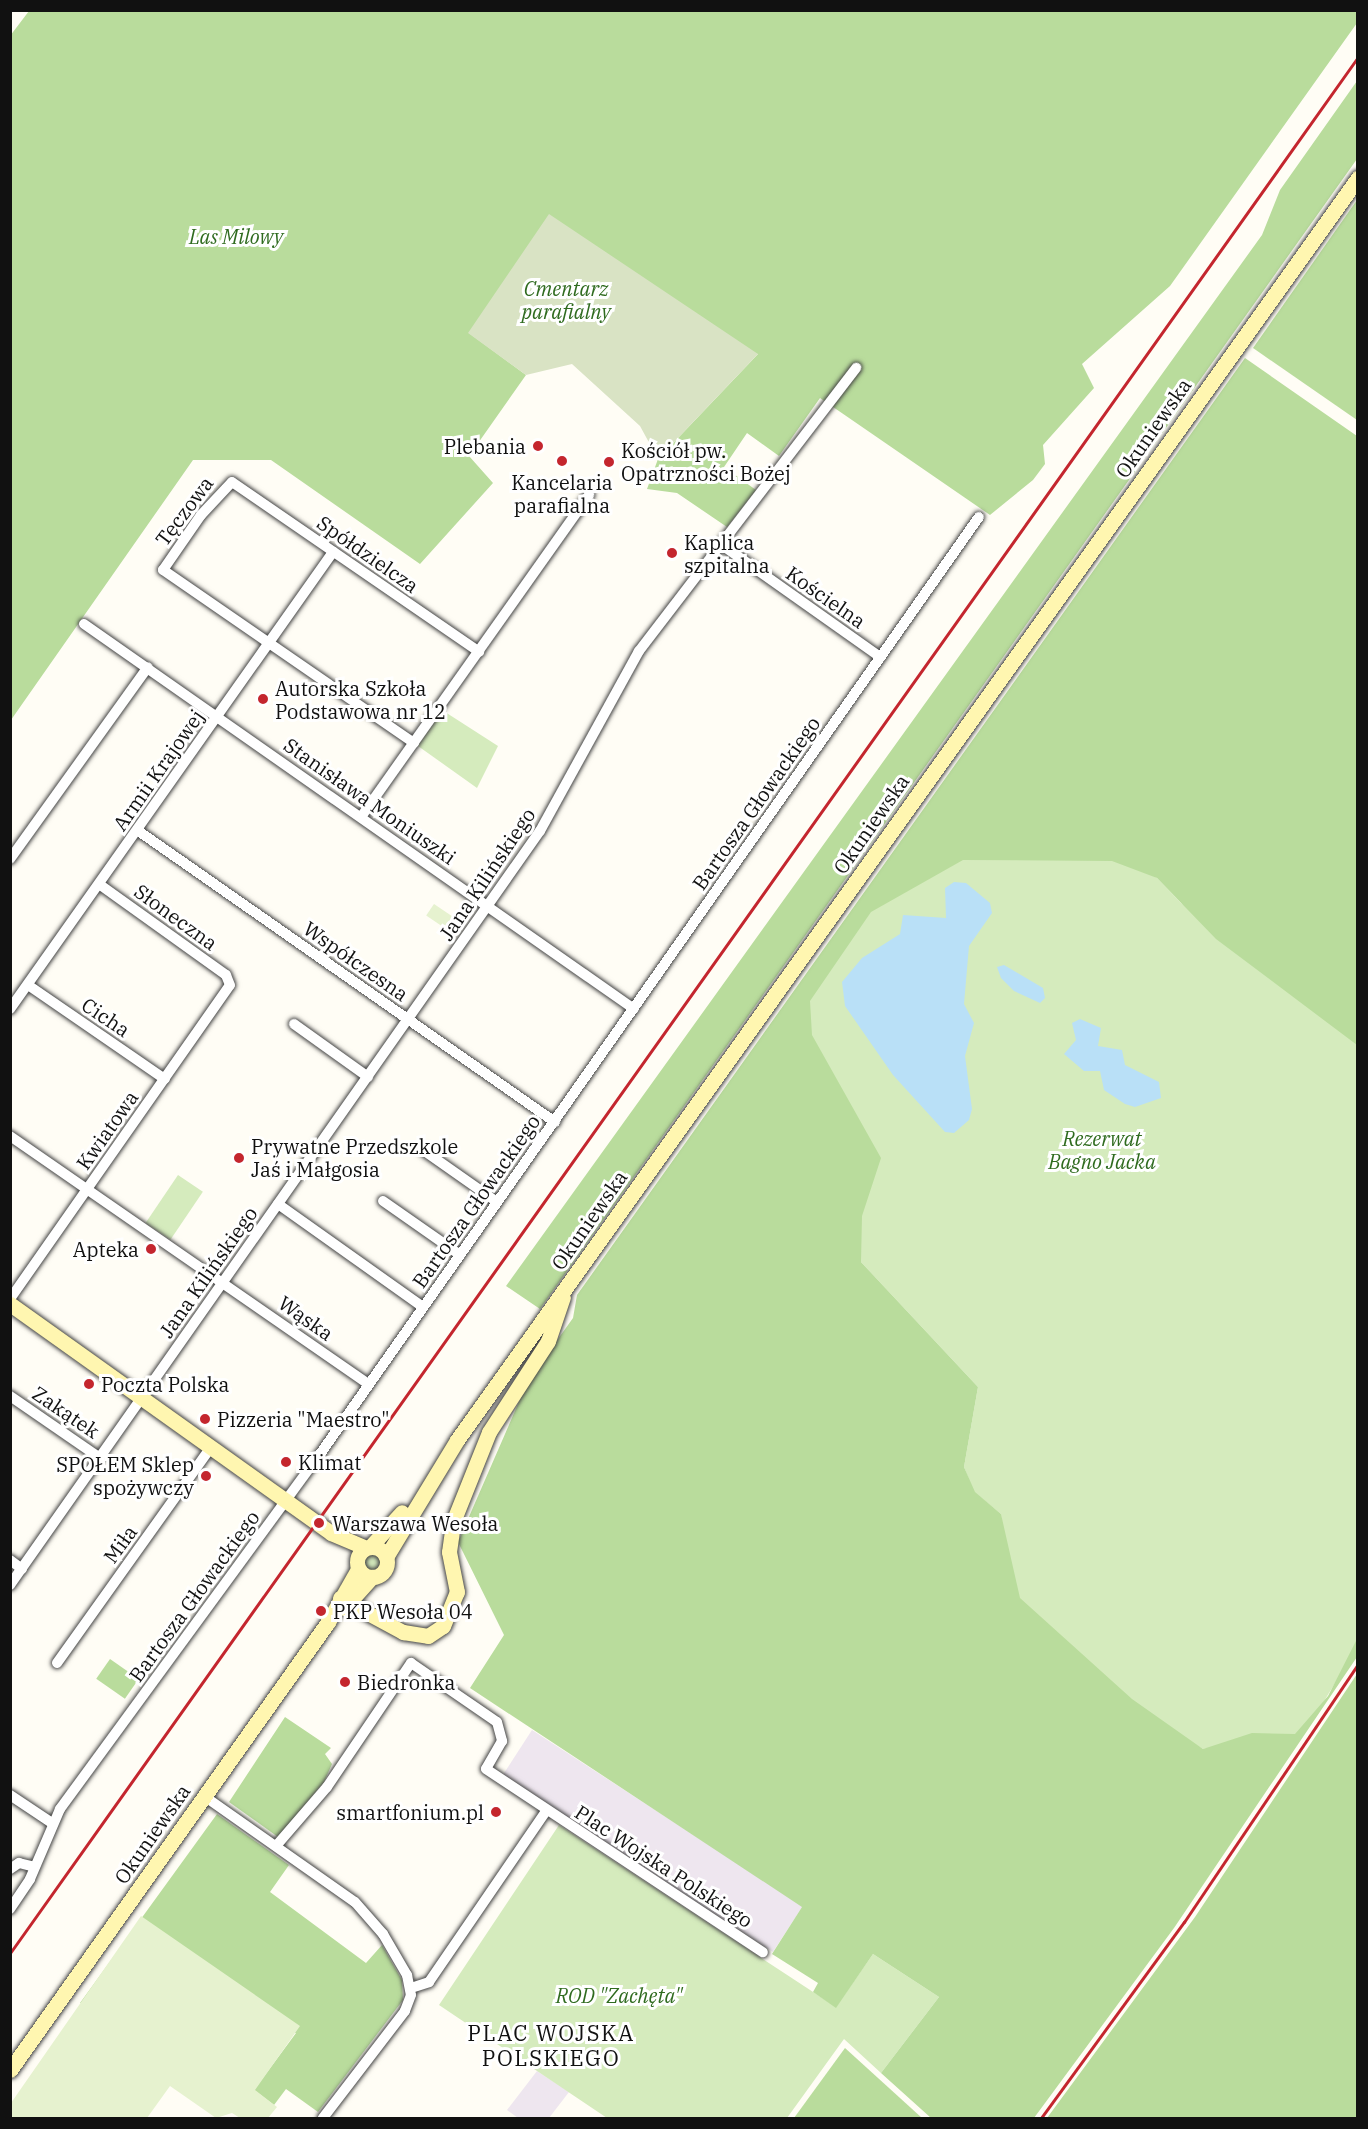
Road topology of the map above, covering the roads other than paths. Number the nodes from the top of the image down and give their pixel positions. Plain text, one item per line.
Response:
1 (1358, 178) edge
2 (856, 368) dead end
3 (236, 484) joint
4 (589, 495) dead end
5 (979, 517) dead end
6 (722, 545) junction
7 (333, 552) junction
8 (84, 624) dead end
9 (269, 643) junction
10 (479, 652) junction
11 (880, 657) junction
12 (148, 667) junction
13 (218, 716) junction
14 (414, 743) junction
15 (361, 817) junction
16 (138, 830) junction
17 (10, 859) edge
18 (99, 884) junction
19 (488, 907) junction
20 (230, 981) joint
21 (28, 985) junction
22 (10, 1009) edge
23 (634, 1009) junction
24 (409, 1020) junction
25 (294, 1024) dead end
26 (368, 1077) junction
27 (165, 1079) junction
28 (555, 1122) junction
29 (10, 1136) edge
30 (423, 1150) dead end
31 (87, 1190) junction
32 (383, 1201) dead end
33 (497, 1202) junction
34 (278, 1204) junction
35 (460, 1255) junction
36 (223, 1283) junction
37 (564, 1291) junction
38 (10, 1299) edge
39 (10, 1305) edge
40 (423, 1307) junction
41 (368, 1384) junction
42 (10, 1396) edge
43 (142, 1398) junction
44 (212, 1447) junction
45 (100, 1458) junction
46 (419, 1494) junction
47 (286, 1500) junction
48 (331, 1533) junction
49 (368, 1547) junction
50 (386, 1557) junction
51 (10, 1560) edge
52 (357, 1565) junction
53 (22, 1569) junction
54 (372, 1577) junction
55 (10, 1585) edge
56 (345, 1600) junction
57 (57, 1663) dead end
58 (10, 1795) edge
59 (204, 1796) junction
60 (546, 1811) junction
61 (52, 1823) junction
62 (276, 1846) junction
63 (35, 1868) junction
64 (10, 1869) edge
65 (10, 1909) edge
66 (762, 1952) dead end
67 (411, 1988) junction
68 (10, 2070) edge
69 (323, 2118) edge

1 - 37 main road, Okuniewska
2 - 6 street, Jana Kilińskiego
3 - 7 street, Spółdzielcza
3 - 9 street, Tęczowa
4 - 10 street
5 - 11 street, Bartosza Głowackiego
6 - 11 street, Kościelna
6 - 19 street, Jana Kilińskiego
7 - 9 street, Armii Krajowej
7 - 10 street, Spółdzielcza
8 - 12 street, Stanisława Moniuszki
9 - 13 street, Armii Krajowej
9 - 14 street
10 - 14 street
11 - 23 street, Bartosza Głowackiego
12 - 13 street, Stanisława Moniuszki
12 - 17 street
13 - 15 street, Stanisława Moniuszki
13 - 16 street, Armii Krajowej
14 - 15 street
15 - 19 street, Stanisława Moniuszki
16 - 18 street, Armii Krajowej
16 - 24 street, Współczesna
18 - 20 street, Słoneczna
18 - 21 street, Armii Krajowej
19 - 23 street, Stanisława Moniuszki
19 - 24 street, Jana Kilińskiego
20 - 27 street, Kwiatowa
21 - 22 street, Armii Krajowej
21 - 27 street, Cicha
23 - 28 street, Bartosza Głowackiego
24 - 26 street, Jana Kilińskiego
24 - 28 street, Współczesna
25 - 26 street
26 - 34 street, Jana Kilińskiego
27 - 31 street, Kwiatowa
28 - 33 street, Bartosza Głowackiego
29 - 31 street, Wąska
30 - 33 street
31 - 36 street, Wąska
31 - 38 street, Kwiatowa
32 - 35 street
33 - 35 street, Bartosza Głowackiego
34 - 36 street, Jana Kilińskiego
34 - 40 street
35 - 40 street, Bartosza Głowackiego
36 - 41 street, Wąska
36 - 43 street, Jana Kilińskiego
37 - 46 main road, Okuniewska
37 - 56 main road
39 - 43 main road
40 - 41 street, Bartosza Głowackiego
41 - 47 street, Bartosza Głowackiego
42 - 45 street, Zakątek
43 - 44 main road
43 - 45 street, Jana Kilińskiego
44 - 47 main road
44 - 57 street, Miła
45 - 53 street, Jana Kilińskiego
46 - 49 main road, Okuniewska
46 - 50 main road, Okuniewska
47 - 48 main road
47 - 61 street, Bartosza Głowackiego
48 - 49 main road
48 - 52 main road
49 - 50 main road
49 - 52 main road, Okuniewska
50 - 54 main road, Okuniewska
51 - 53 street
52 - 54 main road
52 - 56 main road, Okuniewska
53 - 55 street, Jana Kilińskiego
54 - 56 main road, Okuniewska
56 - 59 main road, Okuniewska
58 - 61 street
59 - 62 street
59 - 68 main road, Okuniewska
60 - 62 street, Plac Wojska Polskiego
60 - 66 street, Plac Wojska Polskiego
60 - 67 street, Plac Wojska Polskiego
61 - 63 street, Bartosza Głowackiego
62 - 67 street
63 - 64 street
63 - 65 street, Bartosza Głowackiego
67 - 69 street

